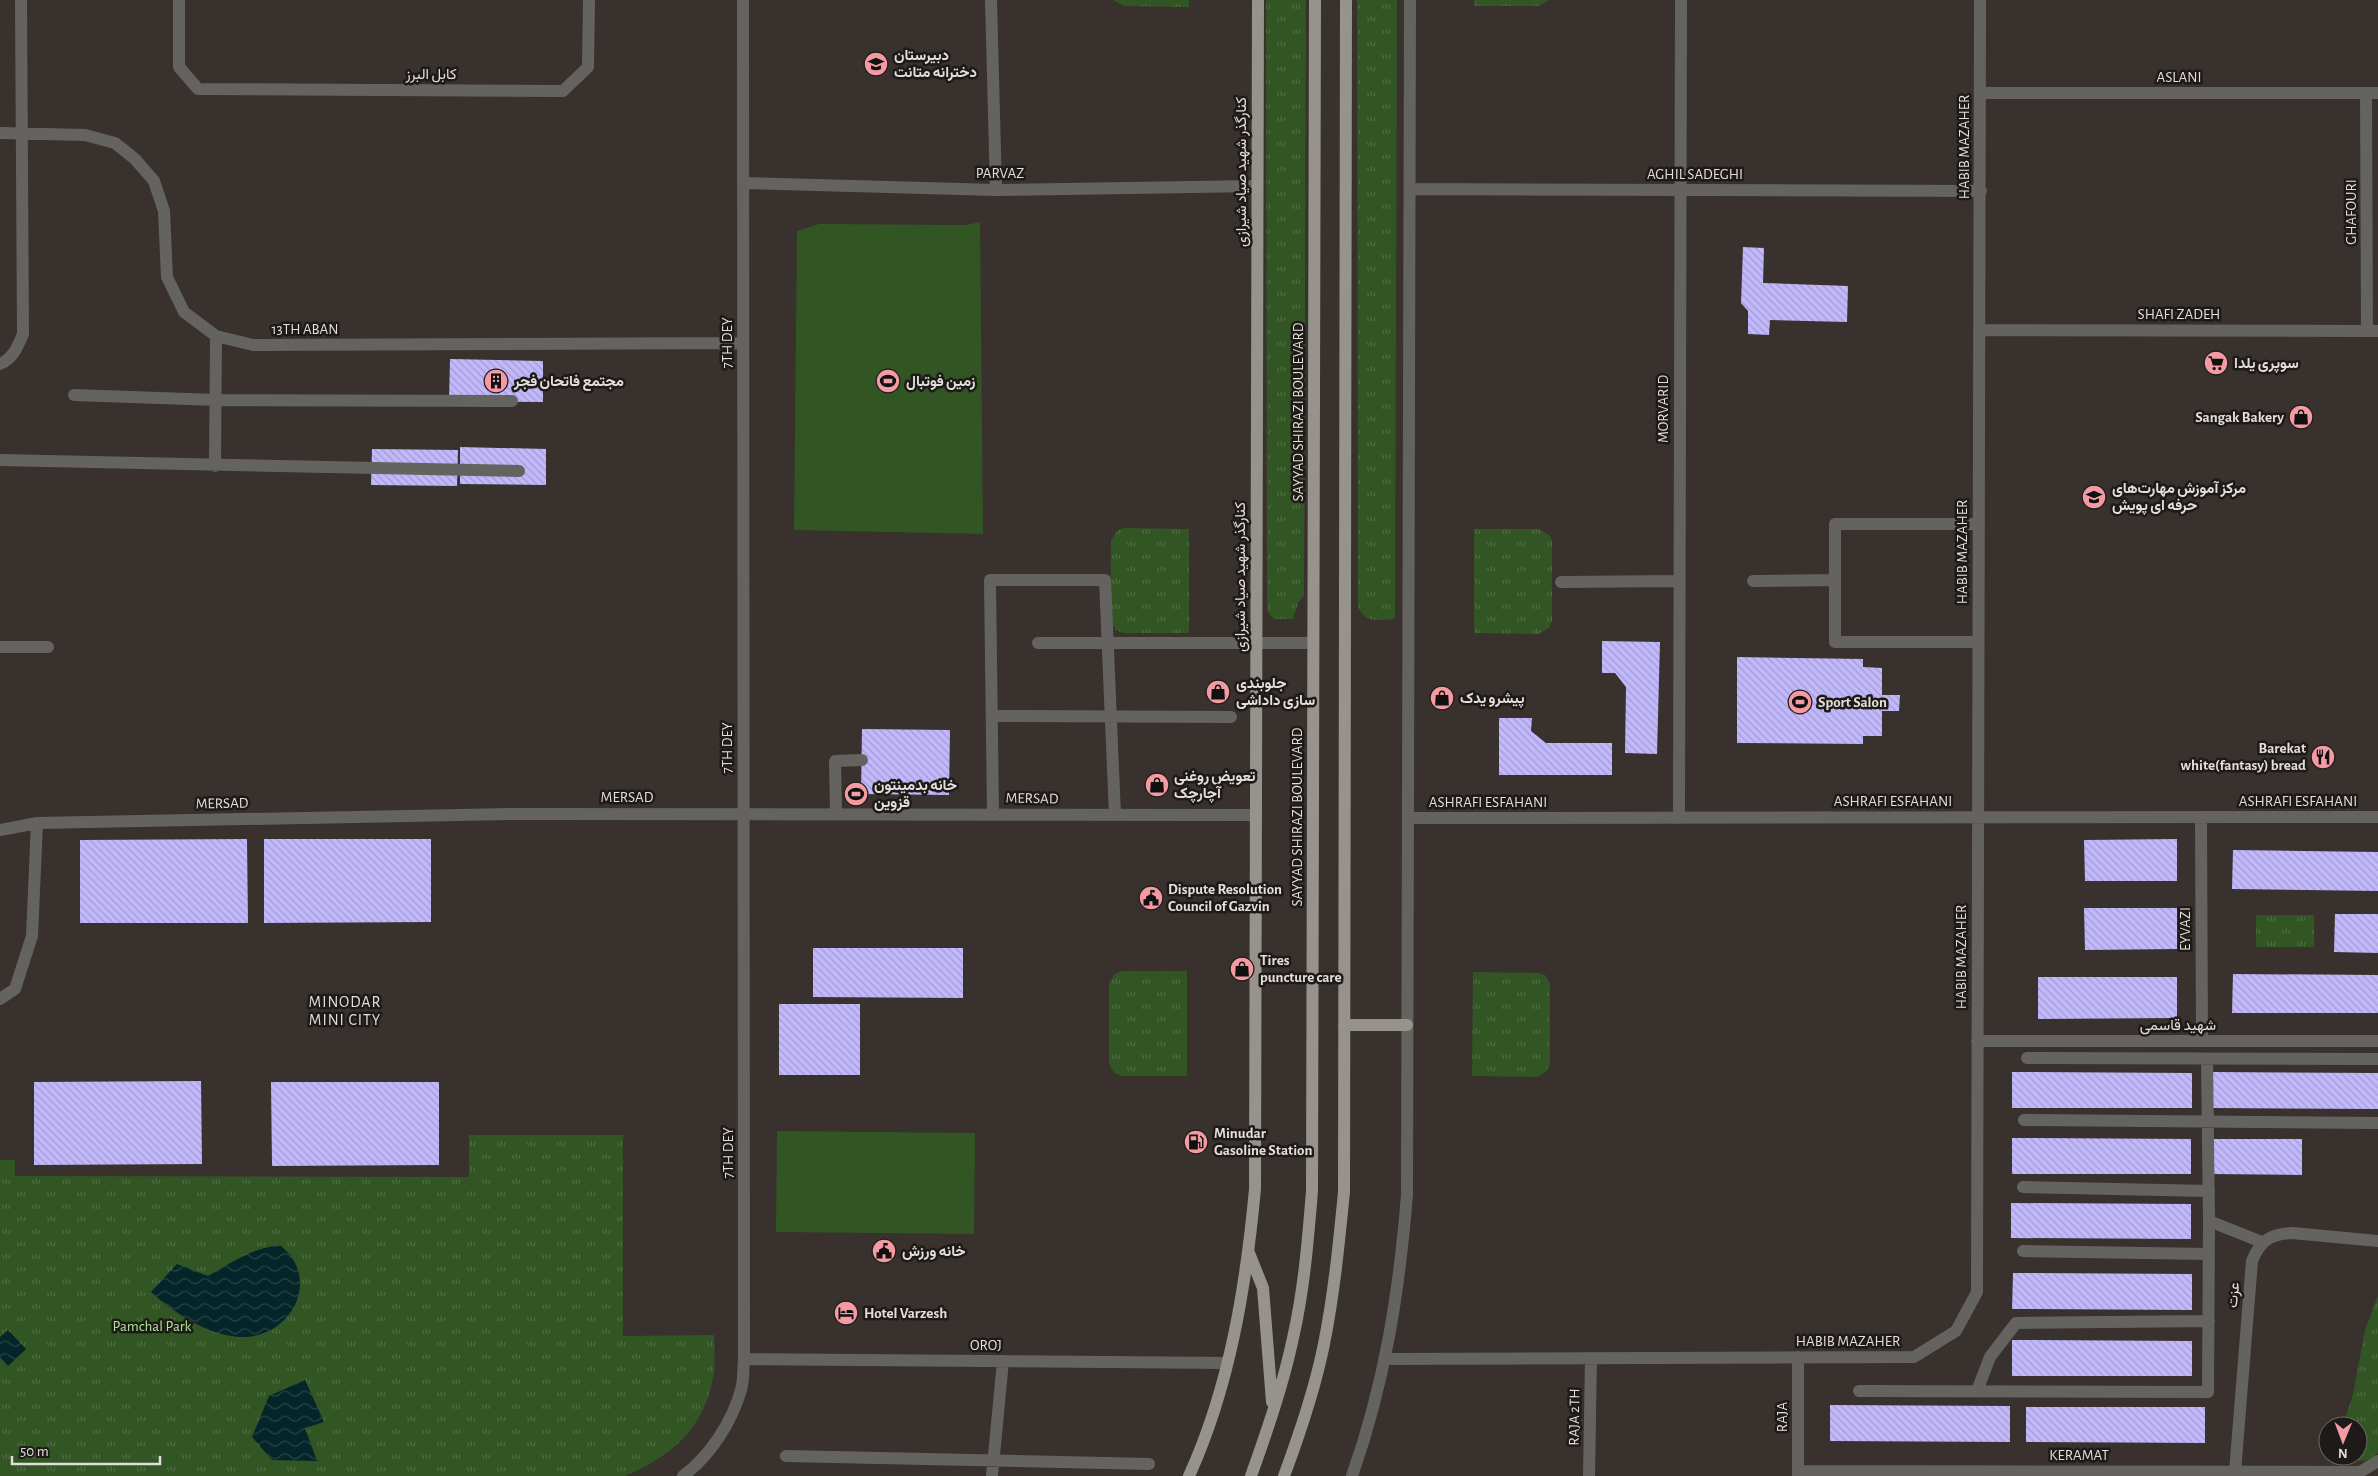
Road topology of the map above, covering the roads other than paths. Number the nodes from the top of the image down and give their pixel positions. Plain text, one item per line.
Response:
1 (21, 0) edge
2 (179, 0) edge
3 (589, 0) edge
4 (743, 0) edge
5 (991, 0) edge
6 (1258, 0) edge
7 (1315, 0) edge
8 (1346, 0) edge
9 (1410, 0) edge
10 (1681, 0) edge
11 (1980, 0) edge
12 (1980, 93) junction
13 (2372, 93) edge
14 (0, 133) edge
15 (22, 133) junction
16 (2372, 175) edge
17 (743, 183) junction
18 (1257, 186) junction
19 (1410, 189) junction
20 (996, 190) junction
21 (1681, 190) junction
22 (1980, 191) junction
23 (2372, 245) edge
24 (1980, 330) junction
25 (2372, 331) edge
26 (216, 336) junction
27 (743, 343) junction
28 (0, 364) edge
29 (74, 395) dead end
30 (216, 400) junction
31 (512, 401) dead end
32 (0, 460) edge
33 (215, 466) junction
34 (520, 471) dead end
35 (1979, 524) junction
36 (1835, 580) junction
37 (1679, 581) junction
38 (1753, 581) dead end
39 (1561, 582) dead end
40 (1978, 642) junction
41 (1256, 643) junction
42 (1313, 643) junction
43 (1038, 644) dead end
44 (1108, 644) junction
45 (0, 647) edge
46 (48, 647) dead end
47 (992, 716) junction
48 (1111, 717) junction
49 (1231, 717) dead end
50 (862, 760) dead end
51 (744, 813) junction
52 (836, 813) junction
53 (993, 814) junction
54 (1115, 815) junction
55 (1255, 816) junction
56 (2201, 817) junction
57 (2378, 817) edge
58 (1408, 818) junction
59 (1679, 818) junction
60 (1978, 818) junction
61 (37, 823) junction
62 (0, 830) edge
63 (0, 999) edge
64 (1344, 1024) junction
65 (1407, 1025) junction
66 (2202, 1041) junction
67 (2378, 1041) edge
68 (1977, 1042) junction
69 (2027, 1058) dead end
70 (2378, 1059) edge
71 (2207, 1060) junction
72 (2024, 1120) dead end
73 (2208, 1122) junction
74 (2378, 1123) edge
75 (2023, 1187) dead end
76 (2209, 1192) junction
77 (2209, 1221) junction
78 (2378, 1241) edge
79 (2262, 1242) junction
80 (2023, 1251) dead end
81 (1249, 1253) junction
82 (2209, 1254) junction
83 (2209, 1321) junction
84 (1798, 1357) junction
85 (1591, 1358) junction
86 (744, 1359) junction
87 (1386, 1359) junction
88 (1003, 1361) junction
89 (1227, 1362) junction
90 (1859, 1391) dead end
91 (1977, 1391) junction
92 (1272, 1415) junction
93 (786, 1456) dead end
94 (993, 1460) junction
95 (2378, 1461) edge
96 (1150, 1464) dead end
97 (2235, 1472) junction
98 (1798, 1474) edge
99 (2134, 1474) edge
100 (2363, 1474) edge
101 (683, 1476) edge
102 (992, 1476) edge
103 (1189, 1476) edge
104 (1251, 1476) edge
105 (1284, 1476) edge
106 (1352, 1476) edge
107 (1590, 1476) edge

1 - 15 street
2 - 3 street, کابل البرز
4 - 17 street, 7TH DEY
5 - 20 street
6 - 18 main road, کنارگذر شهید صیاد شیرازی
7 - 42 main road, SAYYAD SHIRAZI BOULEVARD
8 - 64 main road
9 - 19 street
10 - 21 street, MORVARID
11 - 12 street, HABIB MAZAHER
12 - 13 street, ASLANI
12 - 22 street, HABIB MAZAHER
13 - 16 street, GHAFOURI
14 - 15 street, 13TH ABAN
15 - 26 street, 13TH ABAN
15 - 28 street
16 - 23 street, GHAFOURI
17 - 20 street, PARVAZ
17 - 27 street, 7TH DEY
18 - 20 street, PARVAZ
18 - 41 main road, کنارگذر شهید صیاد شیرازی
19 - 21 street, AGHIL SADEGHI
19 - 58 street
21 - 22 street, AGHIL SADEGHI
21 - 37 street, MORVARID
22 - 24 street, HABIB MAZAHER
23 - 25 street, GHAFOURI
24 - 25 street, SHAFI ZADEH
24 - 35 street, HABIB MAZAHER
26 - 27 street, 13TH ABAN
26 - 30 street
27 - 51 street, 7TH DEY
29 - 30 street
30 - 31 street
30 - 33 street
32 - 33 street
33 - 34 street
35 - 36 street
35 - 40 street, HABIB MAZAHER
36 - 38 street
36 - 40 street
37 - 39 street
37 - 59 street, MORVARID
40 - 60 street, HABIB MAZAHER
41 - 42 street
41 - 44 street
41 - 55 main road, کنارگذر شهید صیاد شیرازی
42 - 92 main road, SAYYAD SHIRAZI BOULEVARD
43 - 44 street
44 - 47 street
44 - 48 street
45 - 46 street
47 - 48 street
47 - 53 street
48 - 49 street
48 - 54 street
50 - 52 street
51 - 52 street, MERSAD
51 - 61 street, MERSAD
51 - 86 street, 7TH DEY
52 - 53 street, MERSAD
53 - 54 street, MERSAD
54 - 55 street, MERSAD
55 - 81 main road, کنارگذر شهید صیاد شیرازی
56 - 57 street, ASHRAFI ESFAHANI
56 - 60 street, ASHRAFI ESFAHANI
56 - 66 street, EYVAZI
58 - 59 street, ASHRAFI ESFAHANI
58 - 65 street
59 - 60 street, ASHRAFI ESFAHANI
60 - 68 street, HABIB MAZAHER
61 - 62 street, MERSAD
61 - 63 street
64 - 65 main road
64 - 105 main road
65 - 87 street
66 - 67 street, شهید قاسمی
66 - 68 street, شهید قاسمی
68 - 84 street, HABIB MAZAHER
69 - 71 street
70 - 71 street
71 - 73 street
72 - 73 street
73 - 74 street
73 - 76 street
75 - 76 street
76 - 77 street
77 - 79 street
77 - 82 street
78 - 79 street
79 - 97 street, عزت
80 - 82 street
81 - 89 main road, کنارگذر شهید صیاد شیرازی
81 - 92 main road
82 - 83 street
83 - 91 street
83 - 91 street
84 - 85 street, HABIB MAZAHER
84 - 98 street, RAJA
85 - 87 street, HABIB MAZAHER
85 - 107 street, RAJA 2TH
86 - 88 street, OROJ
86 - 101 street, 7TH DEY
87 - 106 street
88 - 89 street, OROJ
88 - 94 street
89 - 103 main road, کنارگذر شهید صیاد شیرازی
90 - 91 street
92 - 104 main road, SAYYAD SHIRAZI BOULEVARD
93 - 94 street
94 - 96 street
94 - 102 street
95 - 100 street
97 - 99 street, KERAMAT
97 - 100 street, KERAMAT
98 - 99 street, KERAMAT

